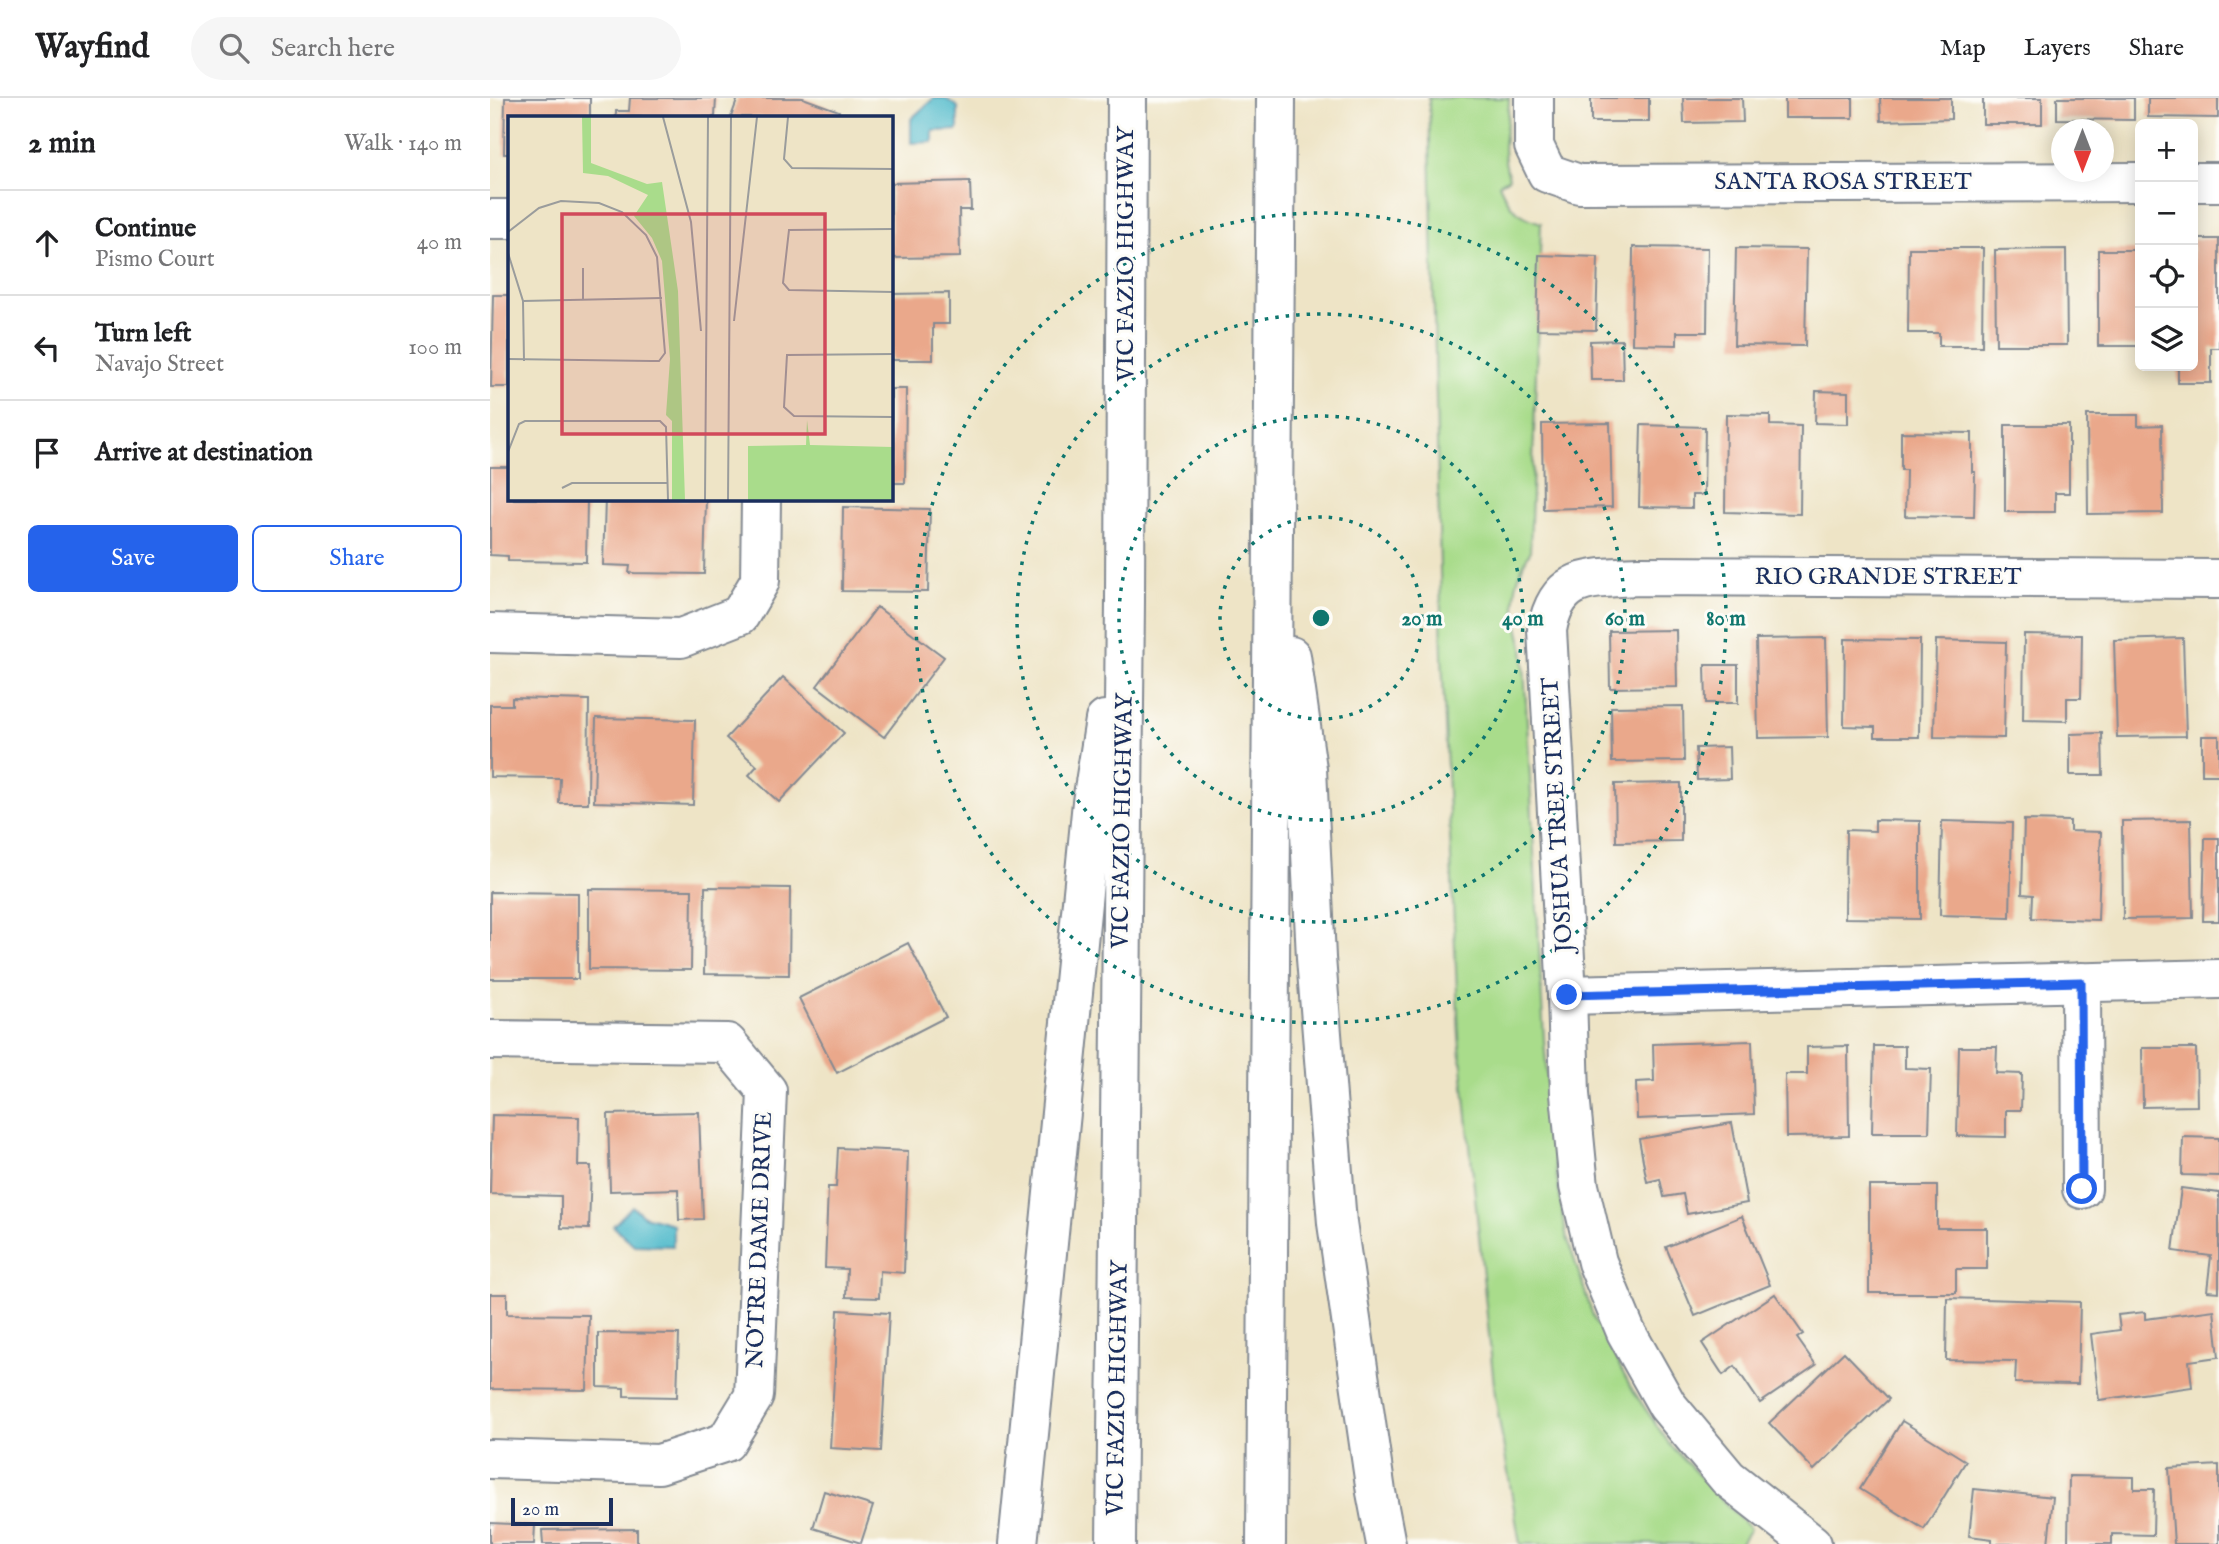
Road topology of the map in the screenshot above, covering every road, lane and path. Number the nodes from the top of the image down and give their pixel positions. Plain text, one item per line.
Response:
1 (1127, 98) edge
2 (1276, 98) edge
3 (1534, 98) edge
4 (2135, 182) edge
5 (2198, 182) edge
6 (2219, 182) edge
7 (490, 219) edge
8 (508, 219) edge
9 (761, 500) edge
10 (1273, 530) junction
11 (2219, 579) edge
12 (1560, 594) joint
13 (1125, 601) junction
14 (490, 633) edge
15 (2219, 979) edge
16 (2081, 982) junction
17 (1567, 995) junction
18 (490, 1040) edge
19 (2082, 1189) dead end
20 (490, 1459) edge
21 (1018, 1544) edge
22 (1116, 1544) edge
23 (1266, 1544) edge
24 (1387, 1544) edge
25 (1812, 1544) edge

1 - 13 main road, VIC FAZIO HIGHWAY
2 - 10 main road
3 - 4 main road, SANTA ROSA STREET
5 - 6 main road
7 - 8 main road
9 - 14 main road
10 - 23 main road
10 - 24 main road
11 - 12 main road, RIO GRANDE STREET
12 - 17 main road, JOSHUA TREE STREET
13 - 21 main road
13 - 22 main road, VIC FAZIO HIGHWAY
15 - 16 main road
16 - 17 main road
16 - 19 main road
17 - 25 main road, JOSHUA TREE STREET
18 - 20 main road, NOTRE DAME DRIVE

